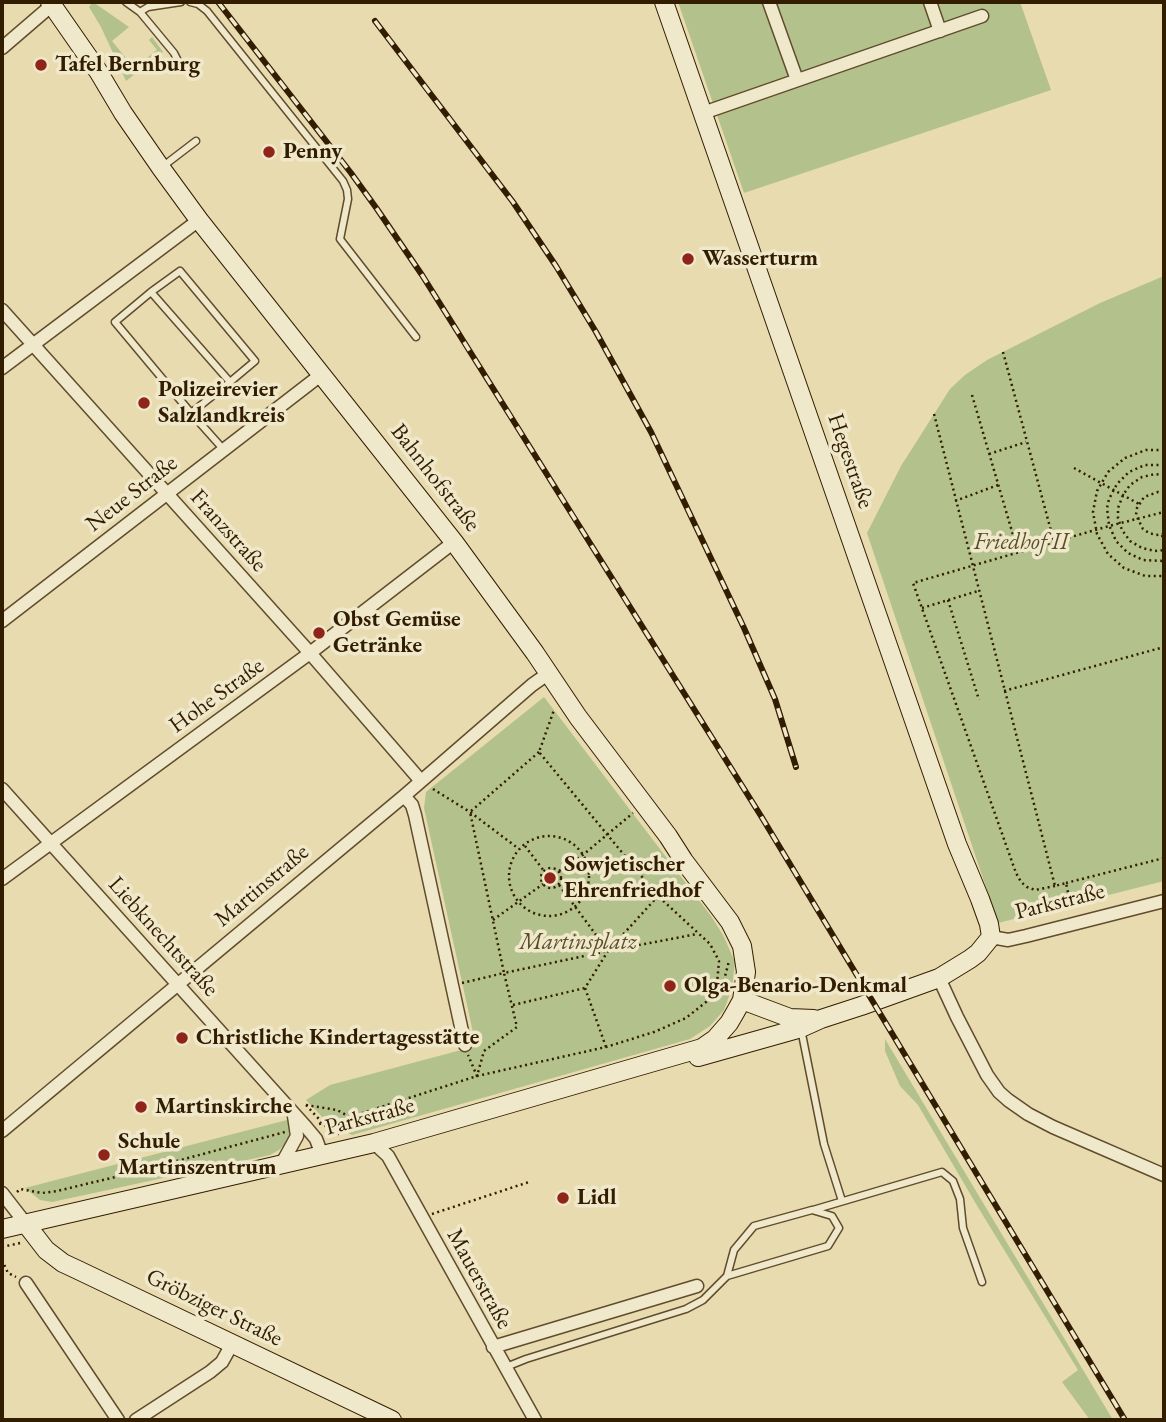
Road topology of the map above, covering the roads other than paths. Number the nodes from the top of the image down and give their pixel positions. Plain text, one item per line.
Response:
1 (126, 2) edge
2 (181, 2) edge
3 (190, 2) edge
4 (664, 2) edge
5 (769, 2) edge
6 (930, 2) edge
7 (53, 3) edge
8 (140, 12) junction
9 (982, 16) dead end
10 (940, 31) junction
11 (2, 48) edge
12 (179, 63) dead end
13 (797, 80) junction
14 (703, 113) junction
15 (196, 141) dead end
16 (160, 168) junction
17 (199, 220) junction
18 (151, 292) junction
19 (2, 310) edge
20 (416, 337) dead end
21 (33, 345) junction
22 (2, 368) edge
23 (322, 374) junction
24 (230, 382) junction
25 (191, 413) junction
26 (224, 450) junction
27 (167, 494) junction
28 (454, 542) junction
29 (2, 621) edge
30 (310, 653) junction
31 (549, 673) junction
32 (421, 781) junction
33 (2, 789) edge
34 (404, 796) junction
35 (51, 844) junction
36 (2, 880) edge
37 (1164, 901) edge
38 (990, 937) junction
39 (939, 978) junction
40 (176, 985) junction
41 (742, 1000) junction
42 (821, 1019) junction
43 (801, 1028) junction
44 (464, 1045) dead end
45 (603, 1077) junction
46 (302, 1128) junction
47 (2, 1130) edge
48 (399, 1136) junction
49 (374, 1143) junction
50 (322, 1155) junction
51 (387, 1157) junction
52 (281, 1165) junction
53 (1164, 1175) edge
54 (2, 1192) edge
55 (842, 1201) junction
56 (812, 1210) junction
57 (26, 1224) junction
58 (2, 1229) edge
59 (727, 1276) junction
60 (982, 1282) dead end
61 (26, 1283) road end
62 (696, 1286) dead end
63 (232, 1344) junction
64 (493, 1347) junction
65 (505, 1368) junction
66 (118, 1420) edge
67 (136, 1420) edge
68 (393, 1420) edge
69 (535, 1420) edge

1 - 8 lane
2 - 8 lane
3 - 20 lane
4 - 14 main road, Hegestraße
5 - 13 street
6 - 10 street
7 - 11 street
7 - 16 main road, Bahnhofstraße
8 - 12 lane
9 - 10 street
10 - 13 street
13 - 14 street
14 - 38 main road, Hegestraße
15 - 16 lane
16 - 17 main road, Bahnhofstraße
17 - 21 street
17 - 23 main road, Bahnhofstraße
18 - 24 lane
18 - 24 lane
18 - 25 lane
19 - 21 street, Franzstraße
21 - 22 street
21 - 27 street, Franzstraße
23 - 26 street, Neue Straße
23 - 28 main road, Bahnhofstraße
24 - 25 lane
25 - 26 lane
26 - 27 street, Neue Straße
27 - 29 street, Neue Straße
27 - 30 street, Franzstraße
28 - 30 street, Hohe Straße
28 - 31 main road, Bahnhofstraße
30 - 32 street, Franzstraße
30 - 35 street, Hohe Straße
31 - 32 street, Martinstraße
31 - 41 main road, Bahnhofstraße
32 - 34 street, Martinstraße
33 - 35 street, Liebknechtstraße
34 - 40 street, Martinstraße
34 - 44 street
35 - 36 street, Hohe Straße
35 - 40 street, Liebknechtstraße
37 - 38 street, Parkstraße
38 - 39 main road, Parkstraße
39 - 42 main road, Parkstraße
39 - 53 street
40 - 46 street, Liebknechtstraße
40 - 47 street, Martinstraße
41 - 42 main road, Parkstraße
41 - 45 main road, Parkstraße
42 - 43 main road, Parkstraße
43 - 45 main road, Parkstraße
43 - 55 lane
45 - 48 main road, Parkstraße
46 - 50 street, Liebknechtstraße
46 - 52 street
48 - 49 main road, Parkstraße
48 - 51 street
49 - 50 main road, Parkstraße
49 - 51 street, Mauerstraße
50 - 52 main road, Parkstraße
51 - 64 street, Mauerstraße
52 - 57 main road, Parkstraße
54 - 57 street
55 - 56 lane
55 - 60 lane
56 - 59 lane
56 - 59 lane
57 - 58 main road, Parkstraße
57 - 63 main road, Gröbziger Straße
59 - 65 lane
61 - 66 street
62 - 64 street
63 - 67 street
63 - 68 main road, Gröbziger Straße
64 - 65 street, Mauerstraße
65 - 69 street, Mauerstraße

